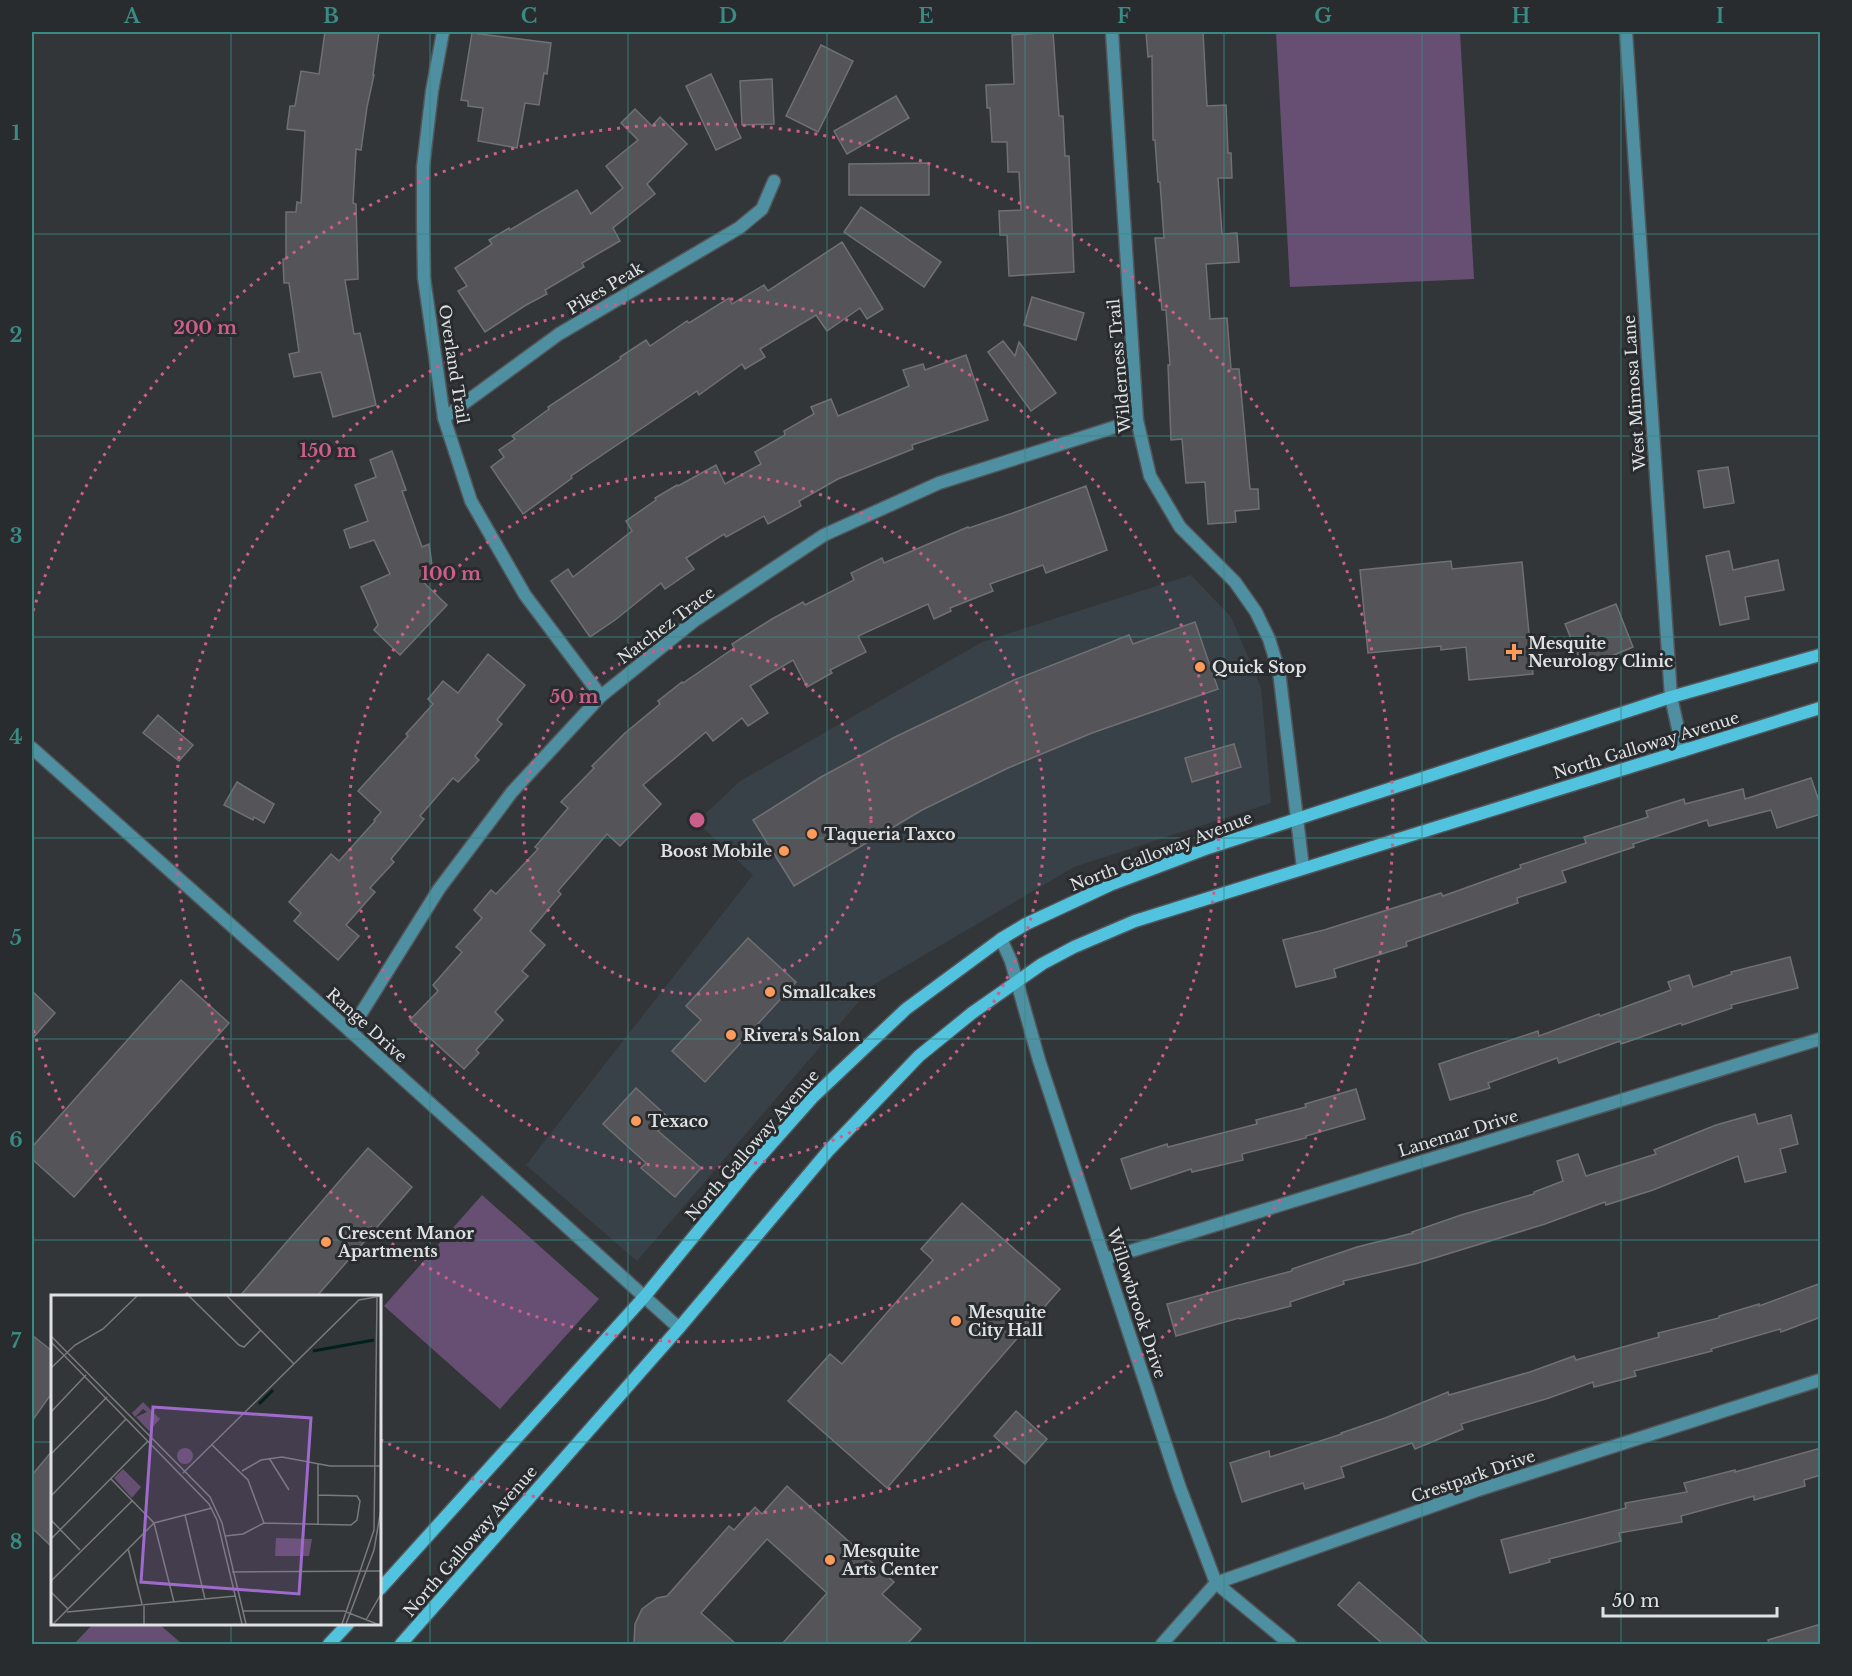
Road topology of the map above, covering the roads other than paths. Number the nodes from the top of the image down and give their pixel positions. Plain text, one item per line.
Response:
1 (443, 32) edge
2 (1112, 32) edge
3 (1626, 32) edge
4 (774, 181) dead end
5 (444, 418) junction
6 (1137, 420) junction
7 (1821, 655) edge
8 (601, 696) junction
9 (1671, 697) junction
10 (1821, 708) edge
11 (32, 748) edge
12 (1683, 751) junction
13 (1298, 817) junction
14 (1304, 868) junction
15 (1001, 939) junction
16 (1016, 981) junction
17 (350, 1031) junction
18 (1821, 1039) edge
19 (1105, 1259) junction
20 (645, 1296) junction
21 (679, 1328) junction
22 (1821, 1380) edge
23 (1216, 1583) junction
24 (381, 1587) edge
25 (346, 1625) edge
26 (329, 1644) edge
27 (401, 1644) edge
28 (1162, 1644) edge
29 (1290, 1644) edge

1 - 5 street, Overland Trail
2 - 6 street, Wilderness Trail
3 - 9 street, West Mimosa Lane
4 - 5 street, Pikes Peak
5 - 8 street, Overland Trail
6 - 8 street, Natchez Trace
6 - 13 street, Wilderness Trail
7 - 9 main road, North Galloway Avenue
8 - 17 street, Natchez Trace
9 - 12 street, West Mimosa Lane
9 - 13 main road, North Galloway Avenue
10 - 12 main road, North Galloway Avenue
11 - 17 street, Range Drive
12 - 14 main road, North Galloway Avenue
13 - 14 street, Wilderness Trail
13 - 15 main road, North Galloway Avenue
14 - 16 main road, North Galloway Avenue
15 - 16 street, Willowbrook Drive
15 - 20 main road, North Galloway Avenue
16 - 19 street, Willowbrook Drive
16 - 21 main road, North Galloway Avenue
17 - 20 street, Range Drive
18 - 19 street, Lanemar Drive
19 - 23 street, Willowbrook Drive
20 - 21 street, Range Drive
20 - 24 main road, North Galloway Avenue
21 - 27 main road, North Galloway Avenue
22 - 23 street, Crestpark Drive
23 - 28 street, Crestpark Drive
23 - 29 street, Willowbrook Drive
25 - 26 main road

